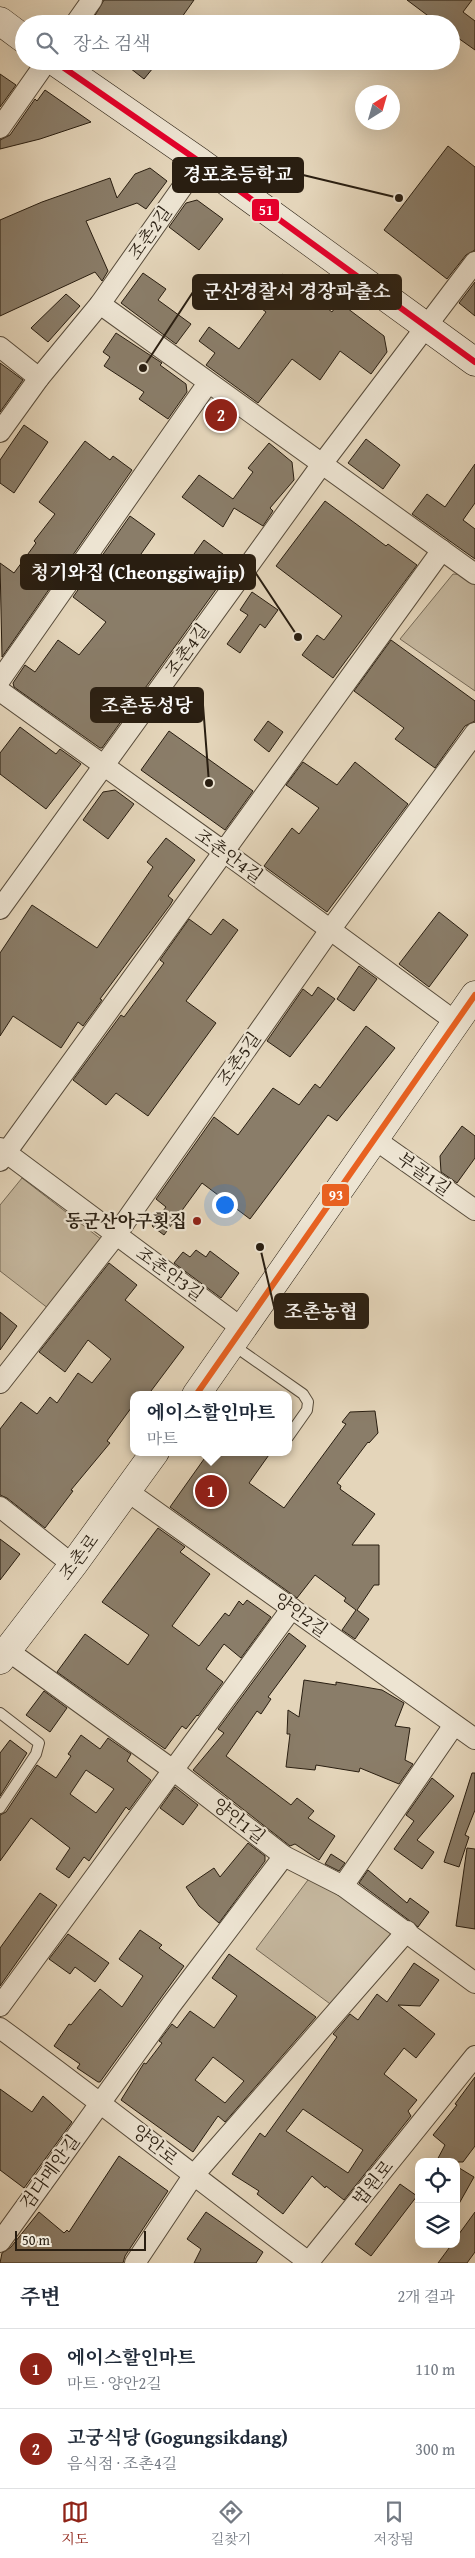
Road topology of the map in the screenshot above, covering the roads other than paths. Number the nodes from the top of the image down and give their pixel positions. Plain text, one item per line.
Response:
1 (92, 0) edge
2 (81, 15) edge
3 (0, 21) edge
4 (15, 32) edge
5 (42, 70) edge
6 (67, 70) edge
7 (0, 128) edge
8 (200, 162) junction
9 (475, 262) edge
10 (100, 304) junction
11 (424, 327) junction
12 (0, 347) edge
13 (475, 362) edge
14 (39, 378) junction
15 (208, 383) junction
16 (0, 432) edge
17 (322, 464) junction
18 (442, 550) junction
19 (475, 574) edge
20 (0, 680) edge
21 (0, 691) edge
22 (475, 733) edge
23 (103, 765) junction
24 (223, 851) junction
25 (0, 909) edge
26 (330, 930) junction
27 (475, 995) edge
28 (456, 1022) junction
29 (373, 1138) junction
30 (2, 1154) edge
31 (475, 1210) edge
32 (116, 1235) junction
33 (238, 1337) junction
34 (0, 1383) edge
35 (199, 1391) edge
36 (292, 1431) edge
37 (152, 1456) edge
38 (127, 1491) junction
39 (0, 1507) edge
40 (73, 1565) junction
41 (292, 1608) junction
42 (3, 1655) edge
43 (0, 1713) edge
44 (454, 1725) junction
45 (475, 1739) edge
46 (173, 1770) junction
47 (0, 1808) edge
48 (284, 1856) junction
49 (344, 1886) junction
50 (407, 1931) junction
51 (475, 1983) edge
52 (0, 2006) edge
53 (0, 2028) edge
54 (474, 2059) edge
55 (101, 2102) junction
56 (193, 2176) junction
57 (0, 2242) edge
58 (135, 2263) edge
59 (309, 2263) edge

1 - 2 street
3 - 4 street
5 - 7 street
6 - 8 street
8 - 10 street, 조촌2길
8 - 11 street
9 - 11 street, 조촌4길
10 - 14 street, 조촌2길
10 - 15 street
11 - 13 street
11 - 17 street, 조촌4길
12 - 14 street
14 - 16 street, 조촌2길
15 - 17 street
15 - 20 street
17 - 18 street
17 - 23 street, 조촌4길
18 - 19 street
18 - 24 street
21 - 23 street, 조촌안4길
22 - 26 street, 조촌5길
23 - 24 street, 조촌안4길
23 - 25 street, 조촌4길
24 - 26 street, 조촌안4길
24 - 30 street
26 - 28 street, 조촌안4길
26 - 32 street, 조촌5길
27 - 28 street
28 - 29 street
29 - 31 street, 부골1길
29 - 33 street
30 - 32 street, 조촌안3길
32 - 33 street, 조촌안3길
32 - 34 street, 조촌5길
33 - 35 street
33 - 36 lane
37 - 38 street, 조촌로
38 - 40 street, 조촌로
38 - 41 street, 양안2길
39 - 40 street
40 - 42 street, 조촌로
41 - 44 street, 양안2길
41 - 46 street
42 - 46 street, 양안1길
43 - 47 lane
44 - 45 street, 양안2길
44 - 49 street
46 - 48 street, 양안1길
46 - 52 street
48 - 49 street, 양안1길
48 - 55 street, 검다메안길
49 - 50 street, 양안1길
50 - 51 street, 양안1길
50 - 56 street
53 - 55 street, 양안로
54 - 59 street, 법원로
55 - 56 street, 양안로
55 - 57 street, 검다메안길
56 - 58 street
56 - 59 street, 양안로

